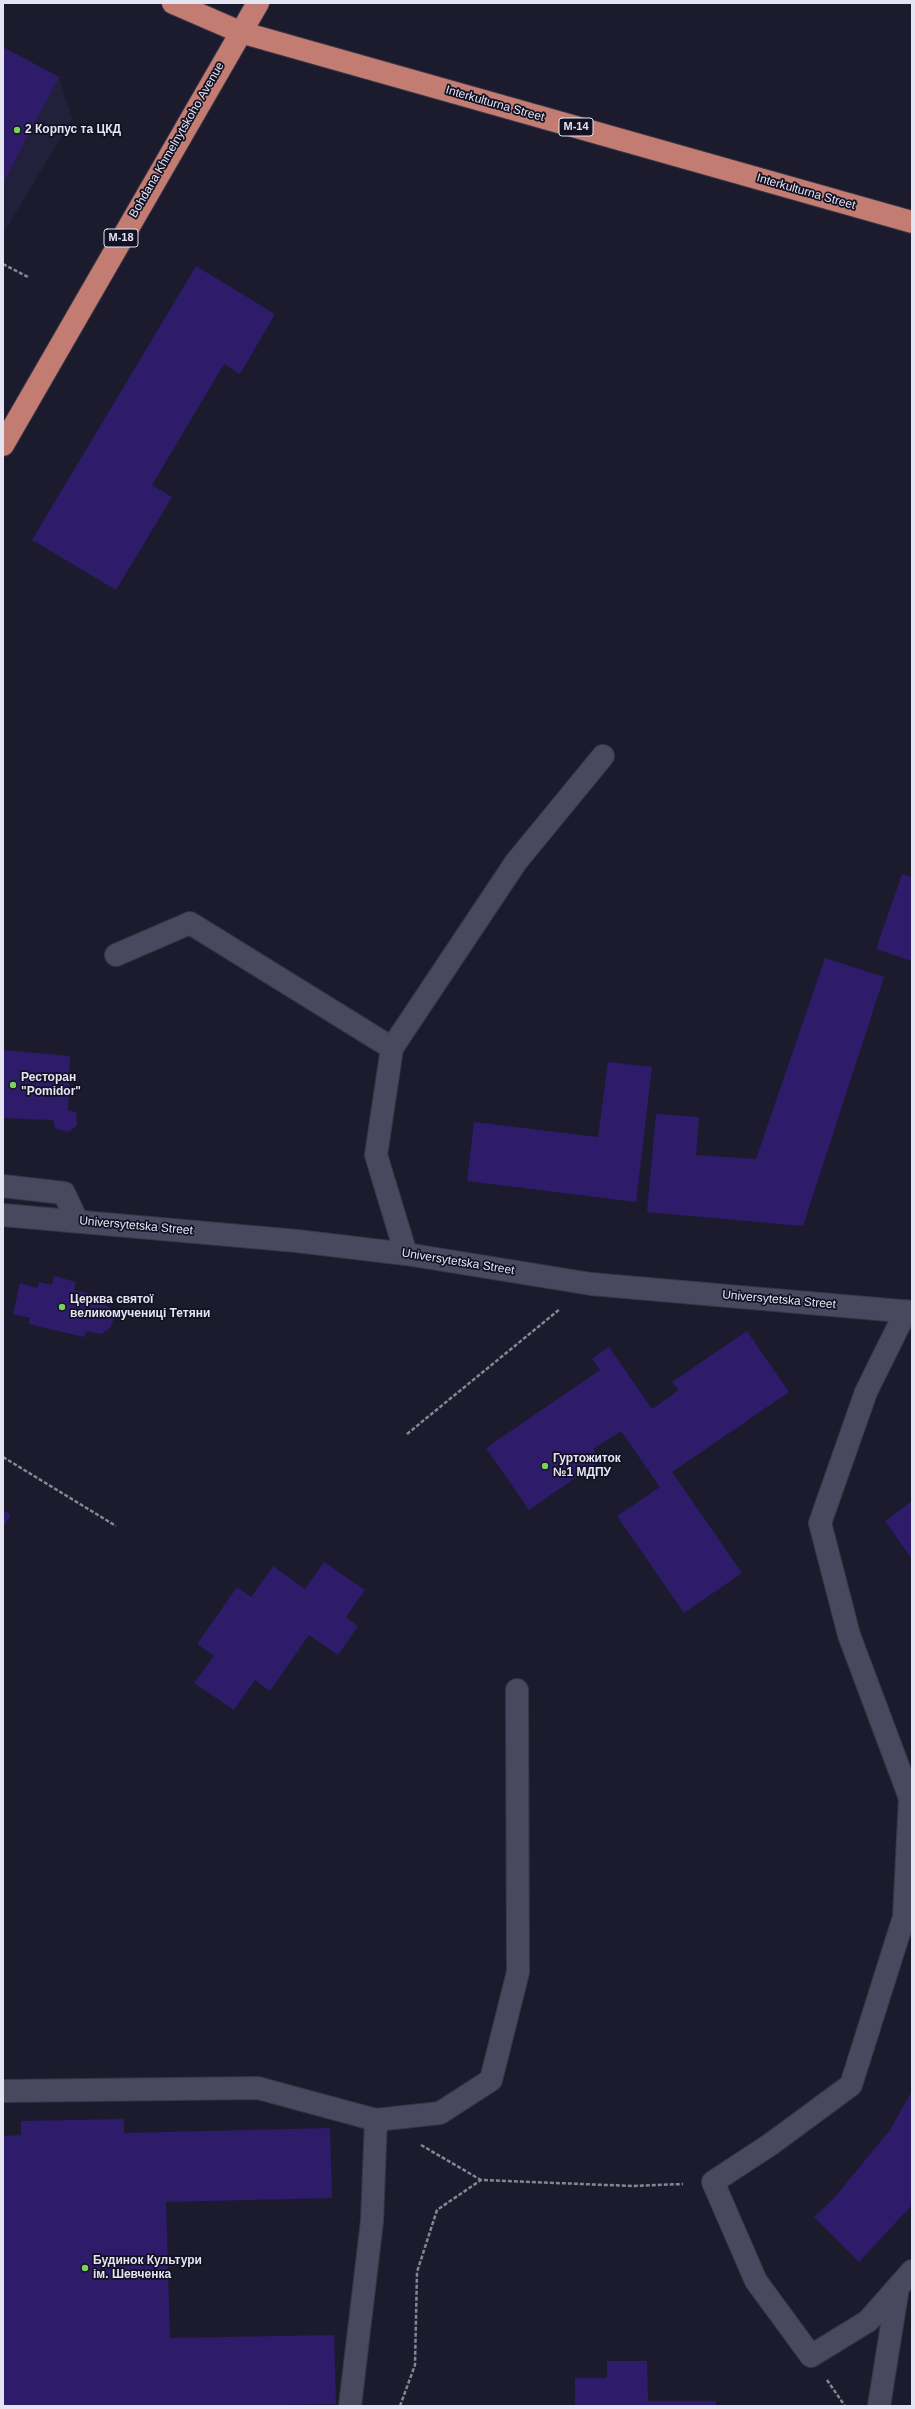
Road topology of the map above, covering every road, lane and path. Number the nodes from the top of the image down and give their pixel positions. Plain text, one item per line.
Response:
1 (173, 3) edge
2 (258, 3) edge
3 (240, 32) junction
4 (912, 222) edge
5 (3, 264) edge
6 (28, 277) dead end
7 (3, 445) edge
8 (603, 756) dead end
9 (116, 955) dead end
10 (392, 1048) junction
11 (3, 1186) edge
12 (3, 1215) edge
13 (77, 1221) junction
14 (406, 1254) junction
15 (591, 1284) junction
16 (909, 1312) edge
17 (912, 1332) edge
18 (407, 1434) dead end
19 (3, 1458) edge
20 (116, 1526) dead end
21 (517, 1690) dead end
22 (3, 2091) edge
23 (376, 2120) junction
24 (415, 2142) dead end
25 (481, 2180) junction
26 (714, 2182) junction
27 (912, 2271) edge
28 (898, 2287) junction
29 (350, 2406) edge
30 (400, 2406) edge
31 (879, 2406) edge

1 - 3 highway, Interkulturna Street / М-14
2 - 3 highway, Bohdana Khmelnytskoho Avenue / М-18
3 - 4 highway, Interkulturna Street / М-14
3 - 7 highway, Bohdana Khmelnytskoho Avenue / М-18
5 - 6 path
8 - 10 street
9 - 10 street
10 - 14 street
11 - 13 street
12 - 13 street, Universytetska Street
13 - 14 street, Universytetska Street
14 - 15 street, Universytetska Street
15 - 16 street, Universytetska Street
15 - 18 path
16 - 17 street
16 - 26 street
19 - 20 path
21 - 23 street
22 - 23 street
23 - 29 street
24 - 25 path
25 - 26 path
25 - 30 path
26 - 28 street
27 - 28 street
28 - 31 street

